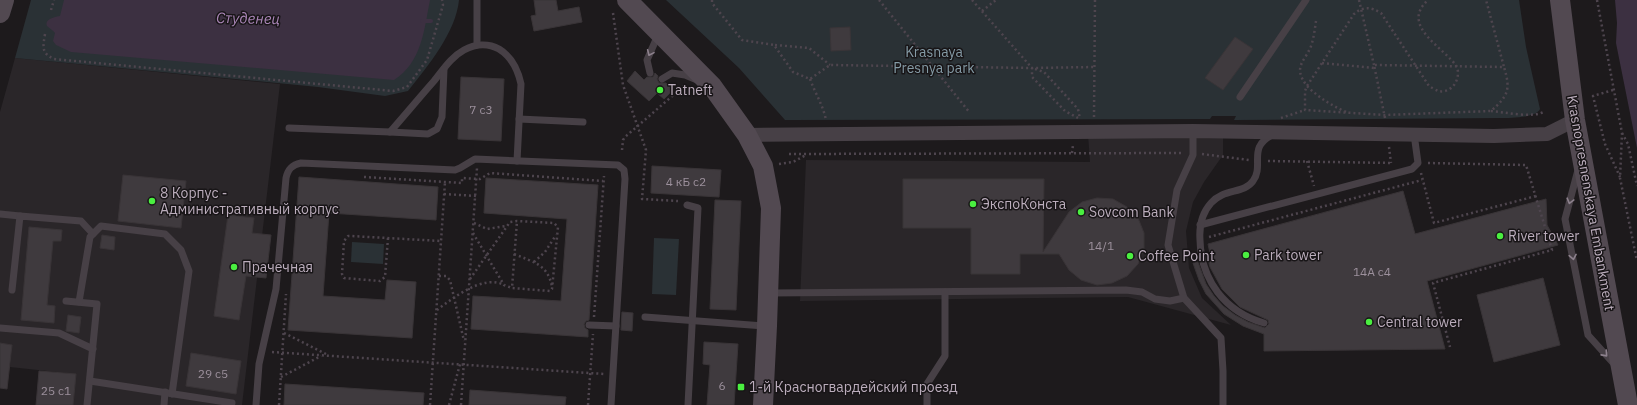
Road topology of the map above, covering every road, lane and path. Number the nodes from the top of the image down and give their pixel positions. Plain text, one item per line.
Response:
1 (4, 0) edge
2 (54, 0) edge
3 (442, 0) edge
4 (477, 0) edge
5 (712, 0) edge
6 (879, 0) edge
7 (972, 0) edge
8 (996, 0) edge
9 (1095, 0) edge
10 (1306, 0) edge
11 (1359, 0) edge
12 (1428, 0) edge
13 (1486, 0) edge
14 (1560, 0) edge
15 (1597, 0) edge
16 (620, 6) edge
17 (1361, 9) junction
18 (51, 10) dead end
19 (982, 11) junction
20 (0, 13) edge
21 (1316, 20) dead end
22 (659, 33) junction
23 (45, 34) dead end
24 (477, 45) junction
25 (774, 45) junction
26 (1322, 63) junction
27 (830, 65) junction
28 (1374, 65) junction
29 (1415, 66) junction
30 (935, 67) junction
31 (1094, 67) junction
32 (1457, 67) junction
33 (1504, 67) junction
34 (1032, 68) junction
35 (1374, 68) junction
36 (444, 69) junction
37 (650, 73) dead end
38 (693, 78) junction
39 (662, 79) dead end
40 (810, 79) junction
41 (712, 86) junction
42 (1307, 86) junction
43 (1613, 90) junction
44 (1240, 97) dead end
45 (1491, 111) junction
46 (1545, 111) dead end
47 (1346, 112) junction
48 (970, 113) dead end
49 (1094, 117) dead end
50 (1385, 117) junction
51 (519, 119) junction
52 (826, 120) dead end
53 (1575, 120) junction
54 (583, 122) dead end
55 (1082, 125) junction
56 (638, 126) junction
57 (289, 128) dead end
58 (1193, 131) junction
59 (390, 132) junction
60 (1281, 132) junction
61 (1622, 133) junction
62 (1414, 134) junction
63 (747, 135) junction
64 (1073, 145) dead end
65 (1389, 145) dead end
66 (622, 150) dead end
67 (1193, 153) junction
68 (789, 154) dead end
69 (807, 154) junction
70 (1072, 154) junction
71 (1582, 156) junction
72 (1257, 160) junction
73 (517, 161) junction
74 (1391, 163) junction
75 (1418, 163) junction
76 (776, 164) dead end
77 (604, 176) dead end
78 (1620, 178) junction
79 (1422, 180) junction
80 (603, 181) junction
81 (432, 182) dead end
82 (476, 183) dead end
83 (1637, 186) edge
84 (445, 187) dead end
85 (444, 194) junction
86 (476, 196) junction
87 (1536, 196) junction
88 (687, 205) joint
89 (0, 214) edge
90 (20, 216) junction
91 (517, 221) junction
92 (474, 223) junction
93 (1200, 225) junction
94 (506, 226) junction
95 (473, 233) junction
96 (558, 233) junction
97 (93, 234) junction
98 (388, 238) junction
99 (1200, 240) junction
100 (441, 242) junction
101 (514, 254) junction
102 (486, 255) junction
103 (534, 262) junction
104 (1637, 262) edge
105 (439, 276) junction
106 (470, 279) junction
107 (504, 285) junction
108 (512, 288) junction
109 (469, 289) junction
110 (552, 289) junction
111 (12, 290) dead end
112 (945, 292) junction
113 (768, 293) junction
114 (454, 297) junction
115 (1184, 298) junction
116 (66, 301) dead end
117 (78, 302) junction
118 (437, 310) junction
119 (645, 317) dead end
120 (692, 320) junction
121 (1264, 323) dead end
122 (591, 325) junction
123 (616, 326) junction
124 (767, 326) junction
125 (0, 328) edge
126 (284, 333) dead end
127 (465, 344) junction
128 (1450, 347) dead end
129 (92, 349) junction
130 (262, 351) junction
131 (322, 355) junction
132 (328, 355) junction
133 (433, 362) junction
134 (460, 364) junction
135 (464, 364) junction
136 (590, 373) junction
137 (1622, 373) junction
138 (613, 374) junction
139 (281, 377) dead end
140 (90, 381) junction
141 (169, 393) junction
142 (232, 403) dead end
143 (87, 405) edge
144 (164, 405) edge
145 (256, 405) edge
146 (430, 405) edge
147 (449, 405) edge
148 (461, 405) edge
149 (588, 405) edge
150 (611, 405) edge
151 (688, 405) edge
152 (763, 405) edge
153 (927, 405) edge
154 (1223, 405) edge
155 (1628, 405) edge

1 - 20 street
2 - 18 path
3 - 23 path
4 - 24 lane
5 - 25 path
6 - 30 path
7 - 19 path
8 - 19 path
9 - 31 path
10 - 44 lane
11 - 17 path
12 - 32 path
13 - 33 path
14 - 53 street, Krasnopresnenskaya Embankment
15 - 43 path
16 - 22 street
16 - 56 path
17 - 26 path
17 - 28 path
17 - 29 path
19 - 34 path
21 - 42 path
22 -> 37 lane
22 - 41 street
24 - 36 lane
24 - 51 lane
25 - 27 path
25 - 40 path
26 - 35 path
26 - 42 path
27 - 30 path
27 - 40 path
28 - 29 path
28 - 35 path
29 - 32 path
29 - 32 path
30 - 34 path
30 - 48 path
31 - 34 path
31 - 49 path
32 - 33 path
33 - 45 path
34 - 55 path
34 - 55 path
35 - 50 path
36 - 59 lane
36 - 59 lane
38 - 39 lane
38 - 41 lane
38 - 56 path
40 - 52 path
41 - 63 street
42 - 47 path
42 - 47 path
43 - 61 path
43 - 78 path
45 - 46 path
45 - 50 path
47 - 50 path
51 - 54 lane
51 - 73 lane
53 - 62 street
53 - 71 street, Krasnopresnenskaya Embankment
55 - 58 street
55 - 63 street
56 - 66 path
56 - 88 path
57 - 59 lane
58 - 60 street
58 - 67 lane
60 - 62 street
60 - 72 lane
61 - 78 path
61 - 83 path
62 - 75 lane
63 - 113 street
64 - 70 path
65 - 74 path
67 - 70 path
67 - 72 path
67 - 115 lane
68 - 69 path
69 - 70 path
69 - 76 path
71 - 137 street, Krasnopresnenskaya Embankment
71 -> 137 lane
72 - 74 path
72 - 93 lane
73 - 123 lane
73 - 130 lane
74 - 75 path
75 - 79 path
75 - 87 path
75 - 93 lane
77 - 80 path
78 - 104 path
79 - 87 path
79 - 99 path
80 - 81 path
80 - 122 path
82 - 86 path
84 - 85 path
85 - 86 path
85 - 100 path
86 - 92 path
87 - 128 path
88 - 120 lane
89 - 90 lane
90 - 97 lane
90 - 111 lane
91 - 94 path
91 - 96 path
91 - 101 path
92 - 94 path
92 - 95 path
93 - 99 lane
94 - 102 path
95 - 102 path
95 - 106 path
96 - 103 path
96 - 110 path
97 - 117 lane
97 - 141 lane
98 - 98 path
98 - 100 path
99 - 121 lane
100 - 105 path
101 - 103 path
101 - 108 path
102 - 106 path
102 - 107 path
103 - 110 path
105 - 114 path
105 - 118 path
106 - 109 path
107 - 108 path
107 - 109 path
108 - 110 path
109 - 114 path
109 - 127 path
112 - 113 lane
112 - 115 lane
112 - 153 lane
113 - 124 street
114 - 118 path
114 - 127 path
115 - 154 lane
116 - 117 lane
117 - 129 lane
118 - 133 path
119 - 120 lane
120 - 124 lane
120 - 151 lane
122 - 123 lane
122 - 136 path
123 - 138 lane
124 - 152 street
125 - 129 lane
126 - 132 path
127 - 135 path
129 - 140 lane
130 - 131 path
130 - 145 lane
131 - 132 path
131 - 139 path
132 - 133 path
133 - 134 path
133 - 146 path
134 - 135 path
134 - 147 path
135 - 136 path
135 - 148 path
136 - 138 path
136 - 149 path
137 - 155 street, Krasnopresnenskaya Embankment
138 - 150 lane
140 - 141 lane
140 - 143 lane
141 - 142 lane
141 - 144 lane

